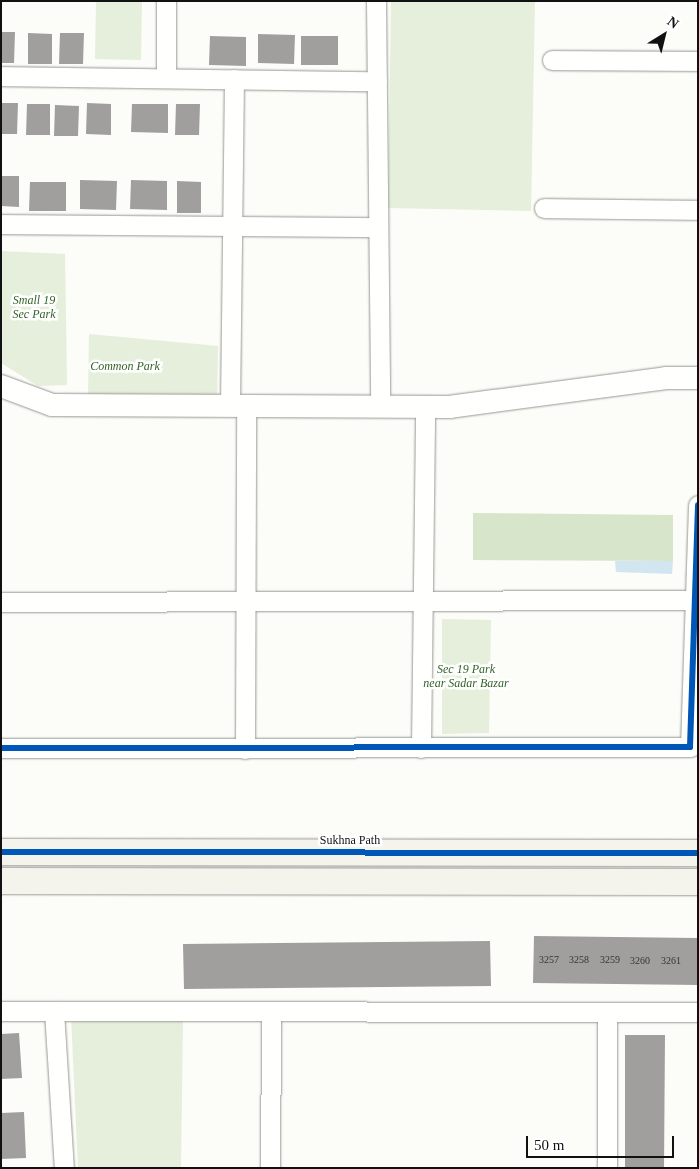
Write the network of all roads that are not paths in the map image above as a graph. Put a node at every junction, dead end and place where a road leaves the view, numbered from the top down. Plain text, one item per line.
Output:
1 (166, 1) edge
2 (376, 1) edge
3 (552, 60) dead end
4 (698, 61) edge
5 (1, 76) edge
6 (166, 78) junction
7 (234, 79) junction
8 (377, 81) junction
9 (544, 208) dead end
10 (698, 210) edge
11 (1, 224) edge
12 (232, 226) junction
13 (378, 227) junction
14 (698, 378) edge
15 (1, 386) edge
16 (238, 406) junction
17 (380, 407) junction
18 (425, 407) junction
19 (698, 505) edge
20 (423, 600) junction
21 (695, 600) junction
22 (245, 601) junction
23 (1, 602) edge
24 (1, 748) edge
25 (421, 748) junction
26 (245, 749) junction
27 (1, 852) edge
28 (698, 853) edge
29 (1, 881) edge
30 (698, 882) edge
31 (1, 1011) edge
32 (54, 1011) junction
33 (271, 1012) junction
34 (607, 1012) junction
35 (698, 1012) edge
36 (64, 1168) edge
37 (270, 1168) edge
38 (607, 1168) edge

1 - 6 street
2 - 8 street
3 - 4 street
5 - 6 street
6 - 7 street
7 - 8 street
7 - 12 street
8 - 13 street
9 - 10 street
11 - 12 street
12 - 13 street
12 - 16 street
13 - 17 street
14 - 18 street
15 - 16 street
16 - 17 street
16 - 22 street
17 - 18 street
18 - 20 street
19 - 21 street
20 - 21 street
20 - 22 street
20 - 25 street
21 - 25 street
22 - 23 street
22 - 26 street
24 - 26 street
25 - 26 street
27 - 28 main road, Sukhna Path
29 - 30 main road
31 - 32 street
32 - 33 street
32 - 36 street
33 - 34 street
33 - 37 street
34 - 35 street
34 - 38 street

